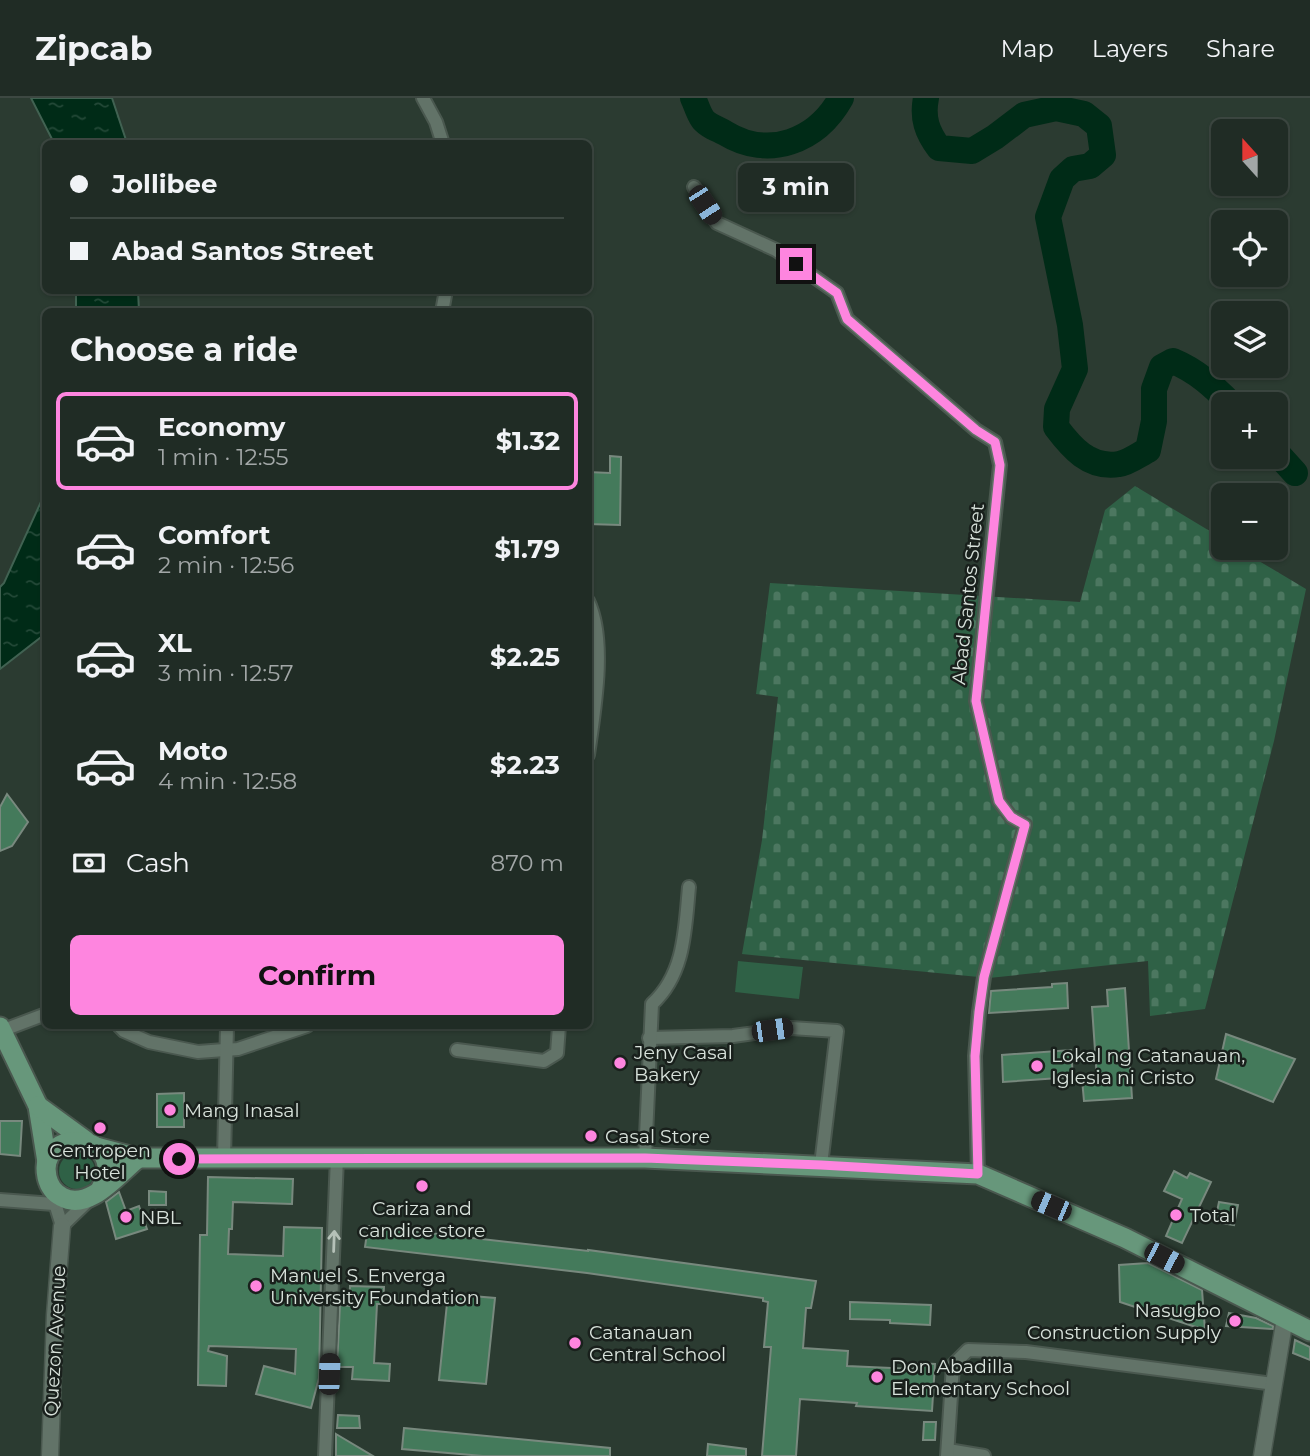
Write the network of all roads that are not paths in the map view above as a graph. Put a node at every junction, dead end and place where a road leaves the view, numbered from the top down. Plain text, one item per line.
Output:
1 (423, 98) edge
2 (442, 140) edge
3 (694, 187) dead end
4 (592, 614) edge
5 (592, 726) edge
6 (690, 887) dead end
7 (42, 1015) edge
8 (1, 1029) edge
9 (122, 1029) edge
10 (227, 1029) edge
11 (298, 1029) edge
12 (559, 1029) edge
13 (649, 1038) junction
14 (457, 1051) dead end
15 (228, 1052) junction
16 (38, 1106) junction
17 (91, 1144) junction
18 (337, 1157) junction
19 (138, 1158) junction
20 (645, 1158) junction
21 (224, 1159) junction
22 (47, 1162) junction
23 (821, 1165) junction
24 (978, 1174) junction
25 (52, 1194) junction
26 (95, 1194) junction
27 (0, 1200) edge
28 (62, 1226) junction
29 (1285, 1318) junction
30 (1310, 1331) edge
31 (1274, 1384) junction
32 (947, 1453) edge
33 (50, 1456) edge
34 (325, 1456) edge
35 (984, 1456) edge
36 (1262, 1456) edge

1 - 2 street
3 - 24 street, Abad Santos Street
4 - 5 street
6 - 13 street
7 - 8 street
8 - 16 main road
9 - 15 street
10 - 15 street
11 - 15 street
12 - 14 street
13 - 20 street
13 - 23 street
15 - 21 street
16 - 17 main road
16 - 22 main road
17 - 19 main road
17 - 22 main road
17 - 26 main road
18 - 20 main road
18 - 21 main road
34 -> 18 street
19 - 21 main road
19 - 26 main road
20 - 23 main road
22 - 25 main road
23 - 24 main road
24 - 29 main road
25 - 26 main road
25 - 27 street
25 - 28 street, Quezon Avenue
26 - 28 street
28 - 33 street, Quezon Avenue
29 - 30 main road
29 - 31 street
31 - 32 street
31 - 36 street
32 - 35 street

